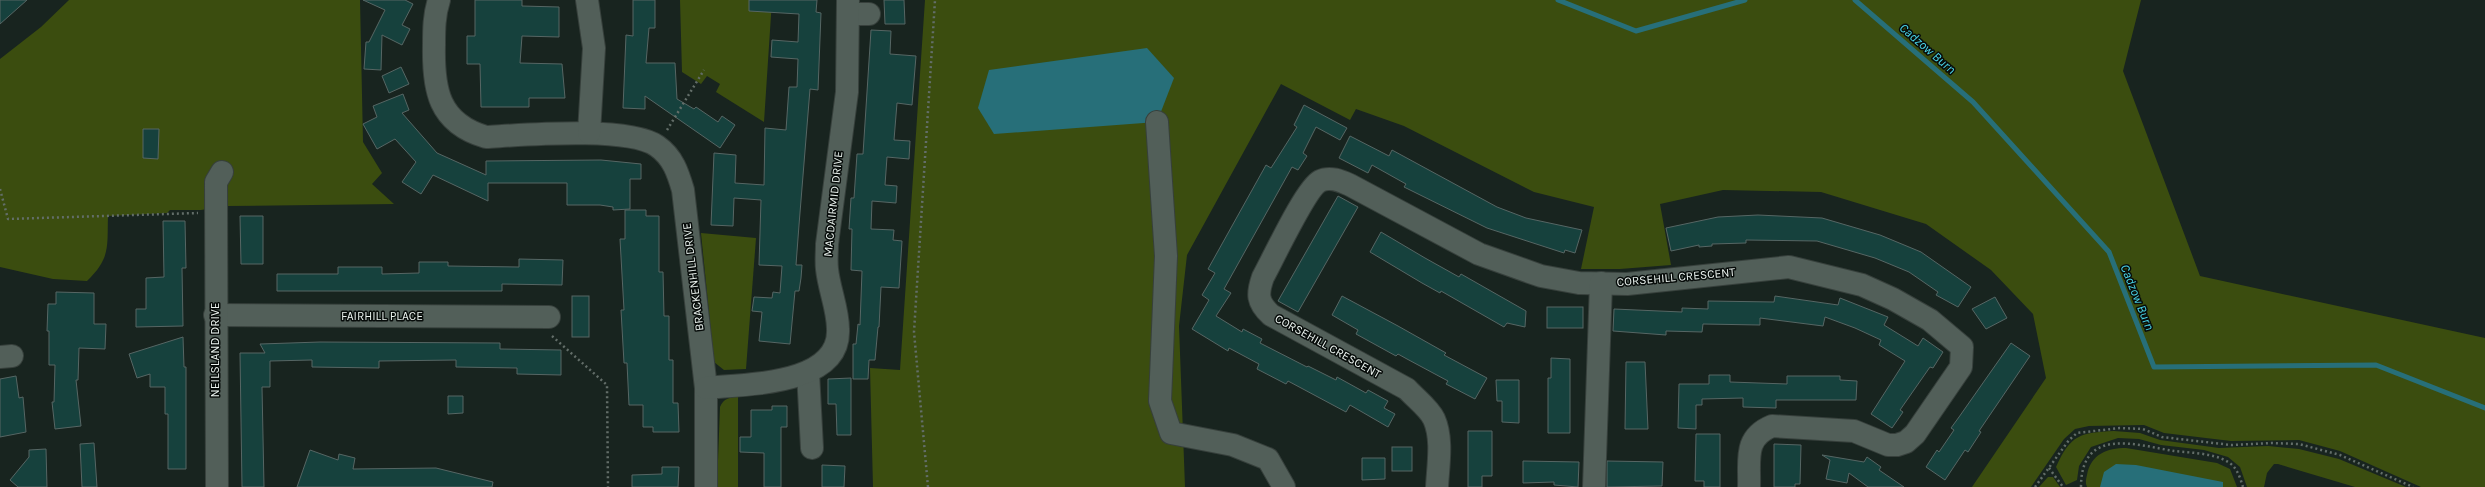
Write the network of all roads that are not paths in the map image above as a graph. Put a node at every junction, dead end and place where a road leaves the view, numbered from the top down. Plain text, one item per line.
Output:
1 (439, 0) edge
2 (587, 0) edge
3 (855, 9) edge
4 (1157, 122) dead end
5 (589, 133) junction
6 (222, 172) dead end
7 (1601, 283) junction
8 (215, 315) junction
9 (550, 317) road end
10 (808, 372) junction
11 (706, 388) junction
12 (812, 448) dead end
13 (216, 487) edge
14 (706, 487) edge
15 (1284, 487) edge
16 (1438, 487) edge
17 (1594, 487) edge
18 (1749, 487) edge

1 - 5 street, BRACKENHILL DRIVE
2 - 5 street
3 - 10 street, MACDAIRMID DRIVE
4 - 15 street
5 - 11 street, BRACKENHILL DRIVE
6 - 8 street, NEILSLAND DRIVE
7 - 16 street, CORSEHILL CRESCENT
7 - 17 street
7 - 18 street, CORSEHILL CRESCENT
8 - 9 street, FAIRHILL PLACE
8 - 13 street, NEILSLAND DRIVE
10 - 11 street, MACDAIRMID DRIVE
10 - 12 street
11 - 14 street, BRACKENHILL DRIVE

